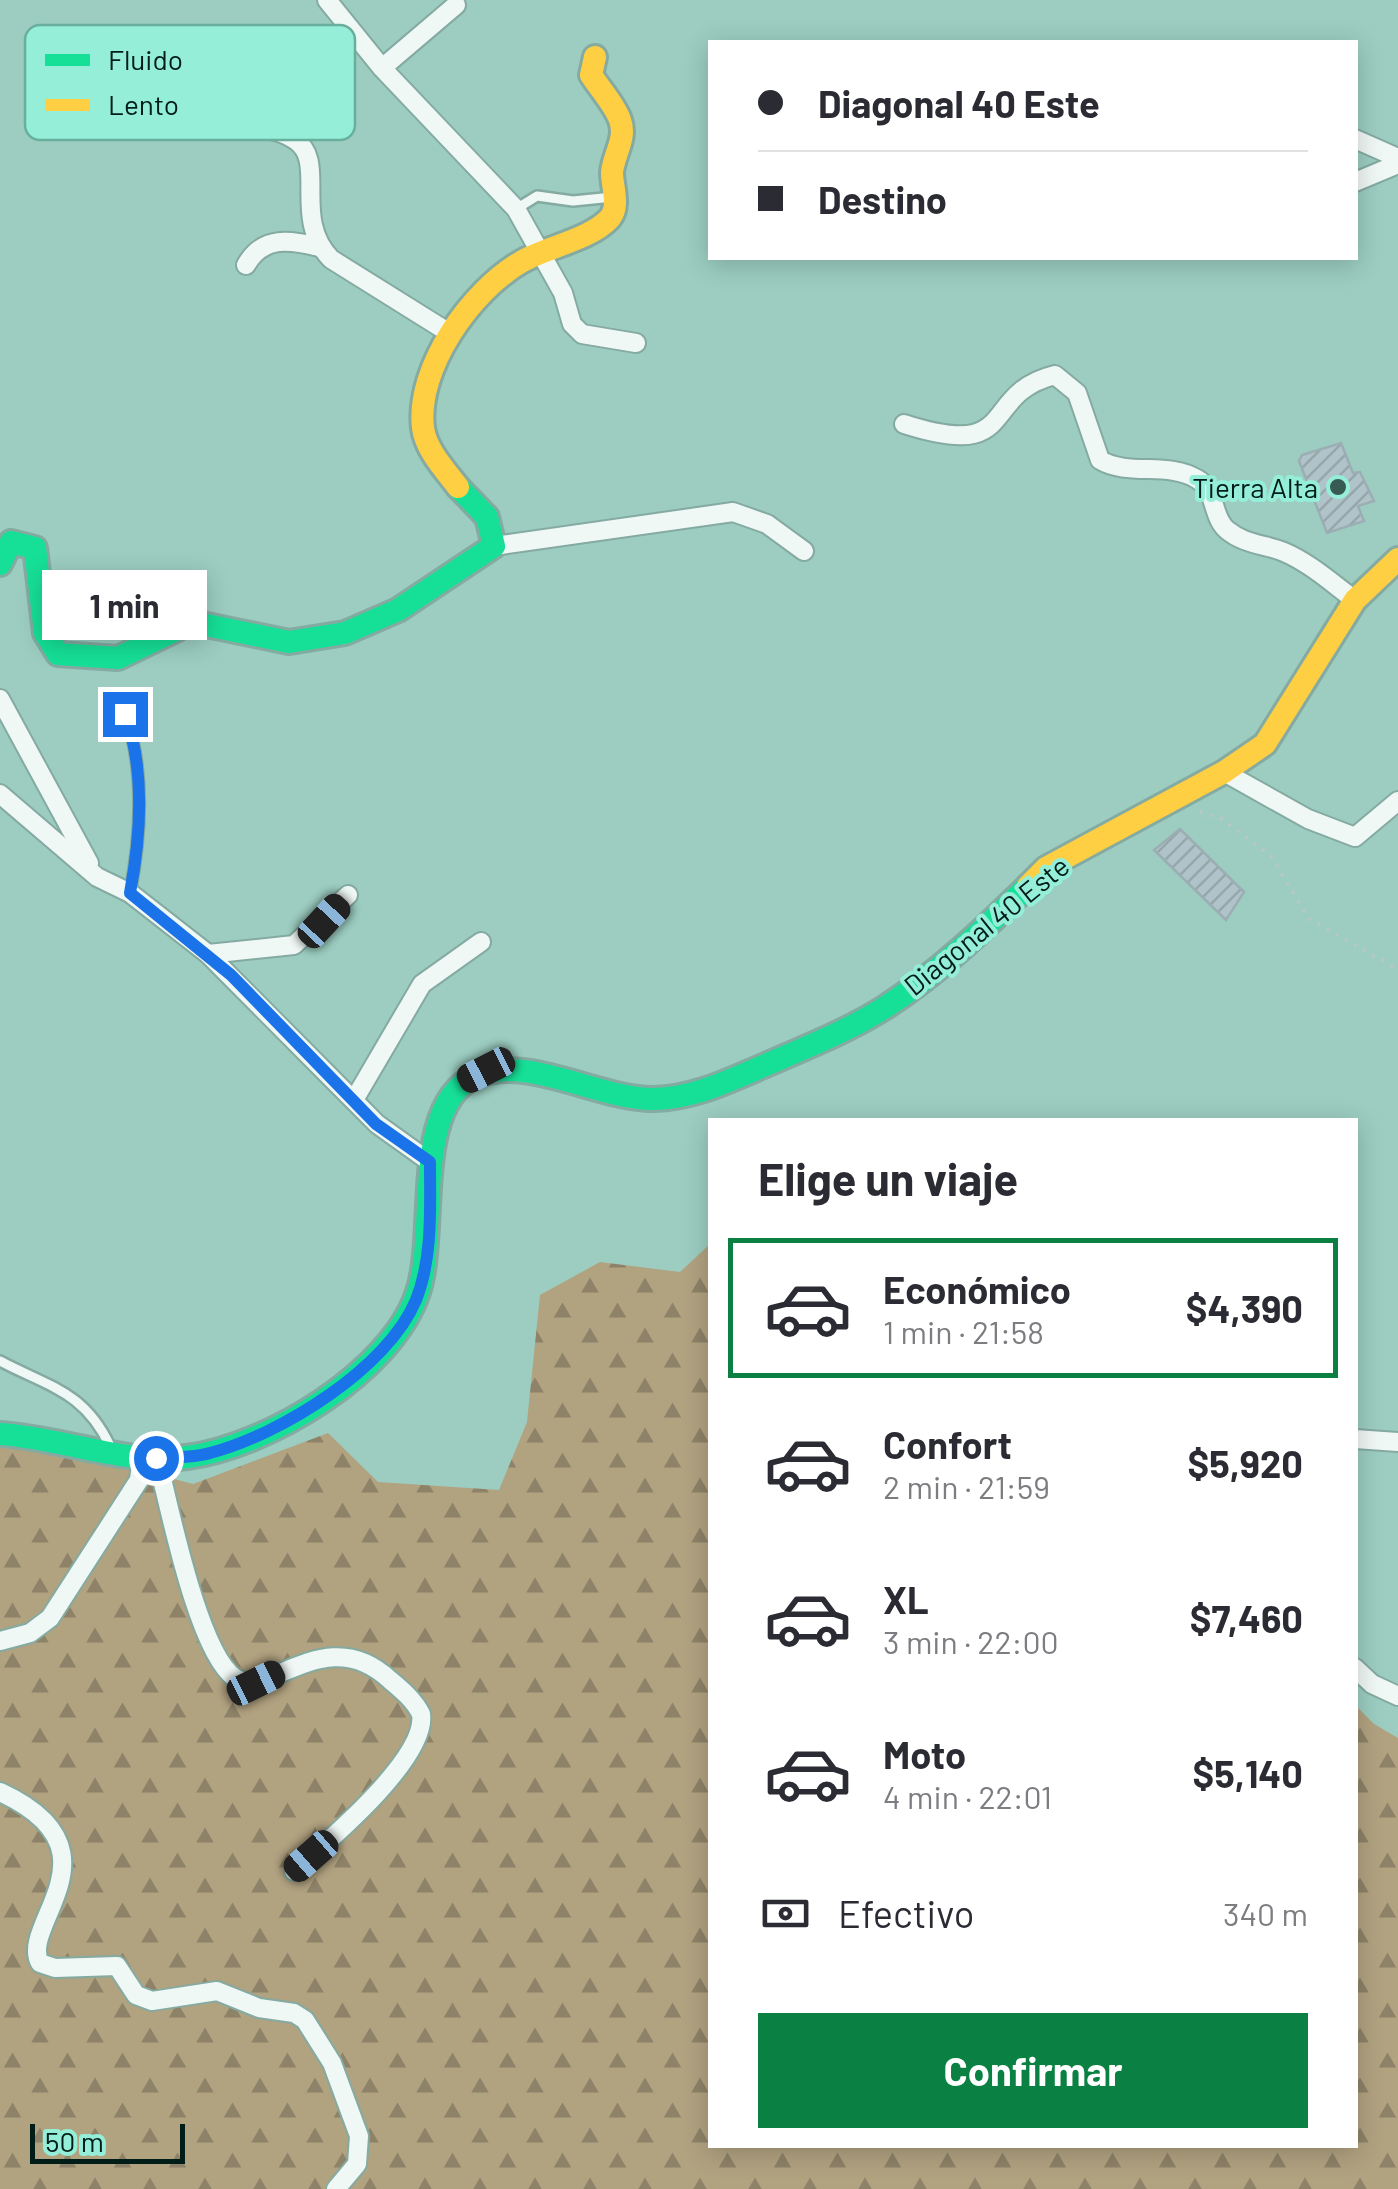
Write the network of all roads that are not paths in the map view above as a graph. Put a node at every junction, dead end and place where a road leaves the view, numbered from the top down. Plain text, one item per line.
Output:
1 (327, 0) edge
2 (456, 5) dead end
3 (347, 25) edge
4 (355, 35) edge
5 (595, 56) dead end
6 (382, 68) junction
7 (297, 140) edge
8 (1358, 141) edge
9 (1398, 161) edge
10 (1358, 181) edge
11 (614, 196) junction
12 (516, 209) junction
13 (319, 247) junction
14 (542, 252) junction
15 (246, 265) dead end
16 (450, 334) junction
17 (636, 344) dead end
18 (904, 424) dead end
19 (494, 546) junction
20 (804, 551) dead end
21 (1398, 559) edge
22 (0, 564) edge
23 (1355, 600) junction
24 (0, 699) edge
25 (125, 714) dead end
26 (1224, 772) junction
27 (0, 794) edge
28 (1398, 801) edge
29 (97, 877) junction
30 (130, 893) junction
31 (348, 895) dead end
32 (481, 942) dead end
33 (208, 954) junction
34 (354, 1100) junction
35 (430, 1162) junction
36 (0, 1361) edge
37 (0, 1420) edge
38 (11, 1434) edge
39 (1358, 1440) edge
40 (1398, 1442) edge
41 (113, 1452) junction
42 (149, 1458) junction
43 (0, 1642) edge
44 (1358, 1671) edge
45 (1398, 1696) edge
46 (0, 1792) edge
47 (294, 1871) dead end
48 (336, 2189) edge

1 - 3 street
2 - 6 street
4 - 6 street
5 - 11 street
6 - 12 street
7 - 13 street
8 - 9 street
9 - 10 street
11 - 12 lane
11 - 14 street
12 - 14 street
13 - 15 street
13 - 16 street
14 - 16 street
14 - 17 street
16 - 19 street
18 - 23 street
19 - 20 street
19 - 22 street
21 - 23 street, Diagonal 40 Este
23 - 26 street, Diagonal 40 Este
24 - 29 street
25 - 30 lane
26 - 28 street
26 - 35 street, Diagonal 40 Este
27 - 29 street
29 - 30 street
30 - 33 street
31 - 33 street
32 - 34 street
33 - 34 street
34 - 35 street
35 - 42 street, Diagonal 40 Este
36 - 41 lane
37 - 38 lane
38 - 41 street, Diagonal 40 Este
39 - 40 street
41 - 42 street, Diagonal 40 Este
42 - 43 street
42 - 47 street
44 - 45 street
46 - 48 street

